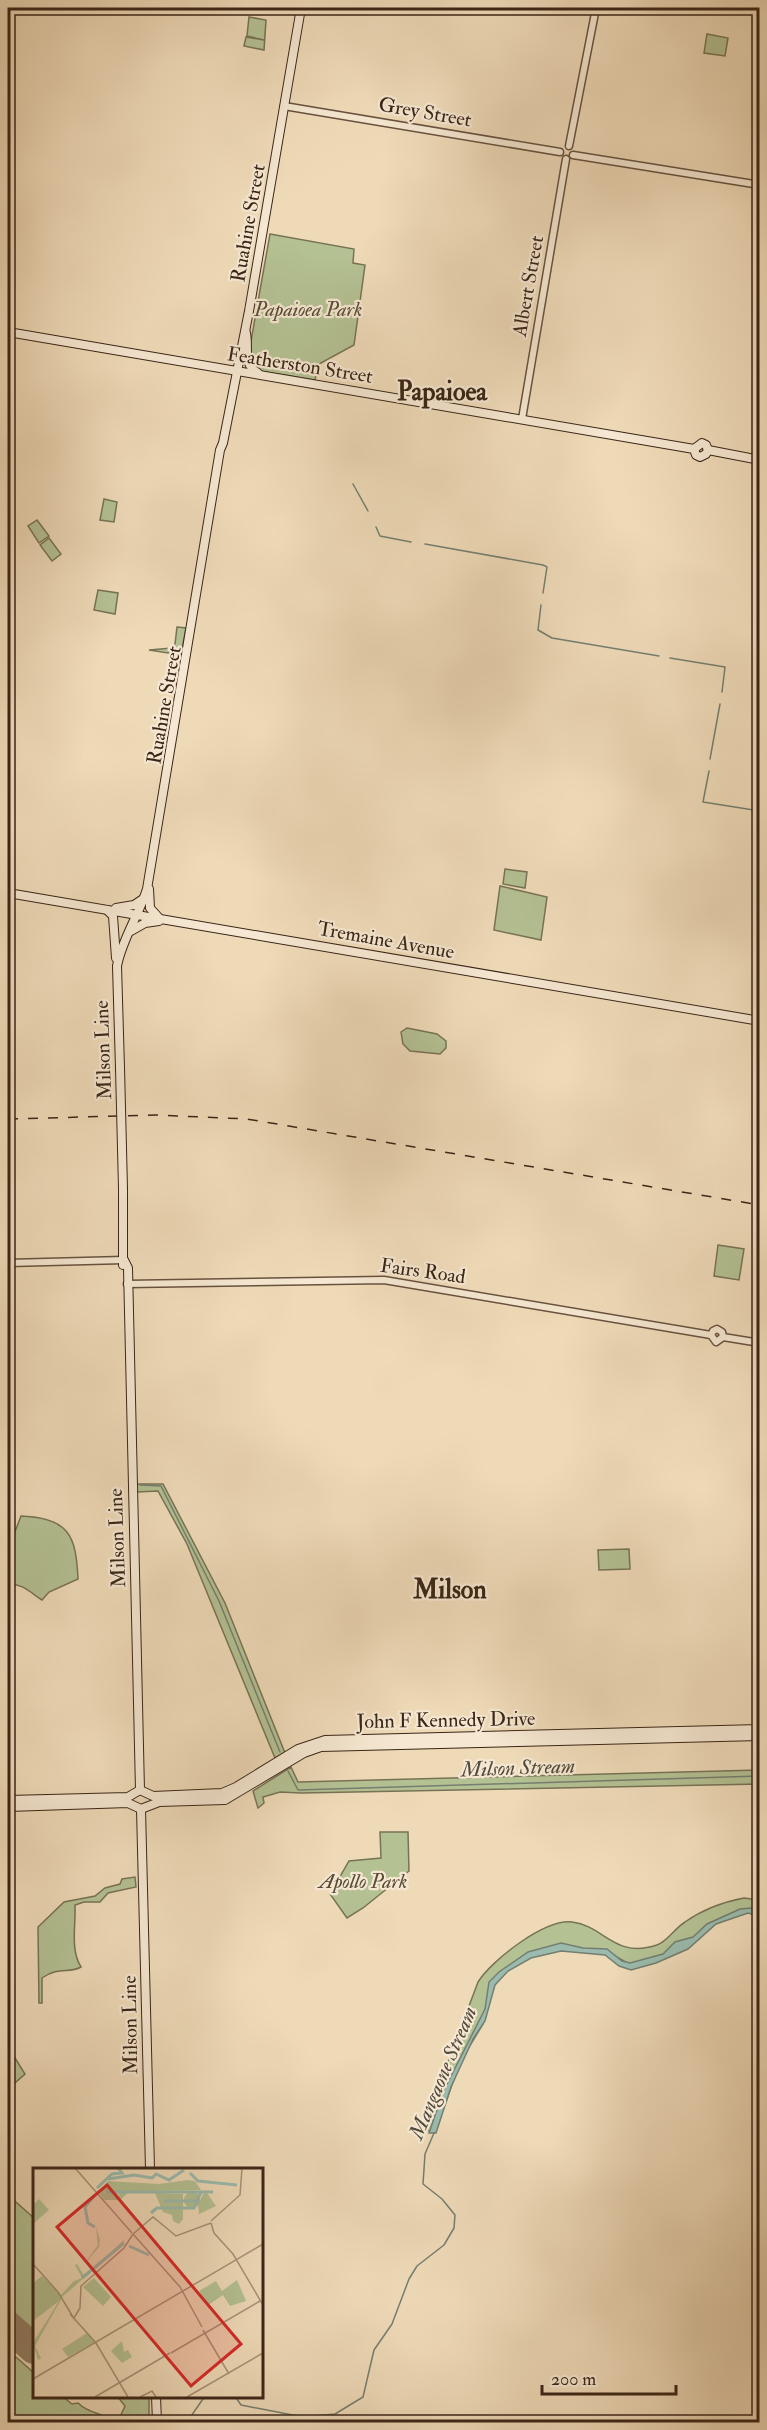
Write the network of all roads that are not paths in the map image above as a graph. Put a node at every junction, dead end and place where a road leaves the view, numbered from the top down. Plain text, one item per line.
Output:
1 (301, 8) edge
2 (596, 8) edge
3 (284, 106) junction
4 (569, 146) junction
5 (560, 152) junction
6 (573, 155) junction
7 (566, 159) junction
8 (759, 185) edge
9 (245, 331) junction
10 (8, 332) edge
11 (237, 371) junction
12 (259, 374) junction
13 (522, 419) junction
14 (759, 460) edge
15 (148, 879) junction
16 (8, 893) edge
17 (144, 898) junction
18 (102, 909) junction
19 (138, 915) junction
20 (164, 920) junction
21 (178, 922) junction
22 (128, 936) junction
23 (117, 966) junction
24 (759, 1021) edge
25 (8, 1263) edge
26 (126, 1264) junction
27 (127, 1284) junction
28 (141, 1285) junction
29 (759, 1343) edge
30 (759, 1729) edge
31 (759, 1736) edge
32 (458, 1739) junction
33 (140, 1793) junction
34 (8, 1800) edge
35 (8, 1807) edge
36 (141, 1807) junction
37 (150, 2168) edge
38 (156, 2397) edge
39 (157, 2422) edge

1 - 3 main road, Ruahine Street
2 - 4 street
3 - 5 street, Grey Street
3 - 9 main road, Ruahine Street
4 - 5 street
4 - 6 street
5 - 7 street
6 - 7 street
6 - 8 street
7 - 13 street, Albert Street
9 - 11 main road, Ruahine Street
9 - 12 main road
10 - 11 main road, Featherston Street
11 - 12 main road, Featherston Street
11 - 15 main road, Ruahine Street
12 - 13 main road, Featherston Street
13 - 14 main road, Featherston Street
15 - 17 main road, Ruahine Street
15 - 20 main road
16 - 18 main road, Tremaine Avenue
17 - 18 main road
17 - 19 main road, Ruahine Street
18 - 19 main road, Tremaine Avenue
18 - 23 main road
19 - 20 main road, Tremaine Avenue
19 - 22 main road, Milson Line
20 - 21 main road, Tremaine Avenue
21 - 22 main road
21 - 24 main road, Tremaine Avenue
22 - 23 main road, Milson Line
23 - 26 main road, Milson Line, bridge
25 - 26 street
26 - 27 main road, Milson Line
26 - 28 street
27 - 28 street, Fairs Road
27 - 33 main road, Milson Line
28 - 29 street, Fairs Road
30 - 32 main road, John F Kennedy Drive
31 - 32 main road, John F Kennedy Drive
32 - 33 main road, John F Kennedy Drive
32 - 36 main road, John F Kennedy Drive
33 - 34 main road, John F Kennedy Drive
33 - 36 main road
33 - 36 main road
35 - 36 main road, John F Kennedy Drive
36 - 37 main road, Milson Line
38 - 39 main road

